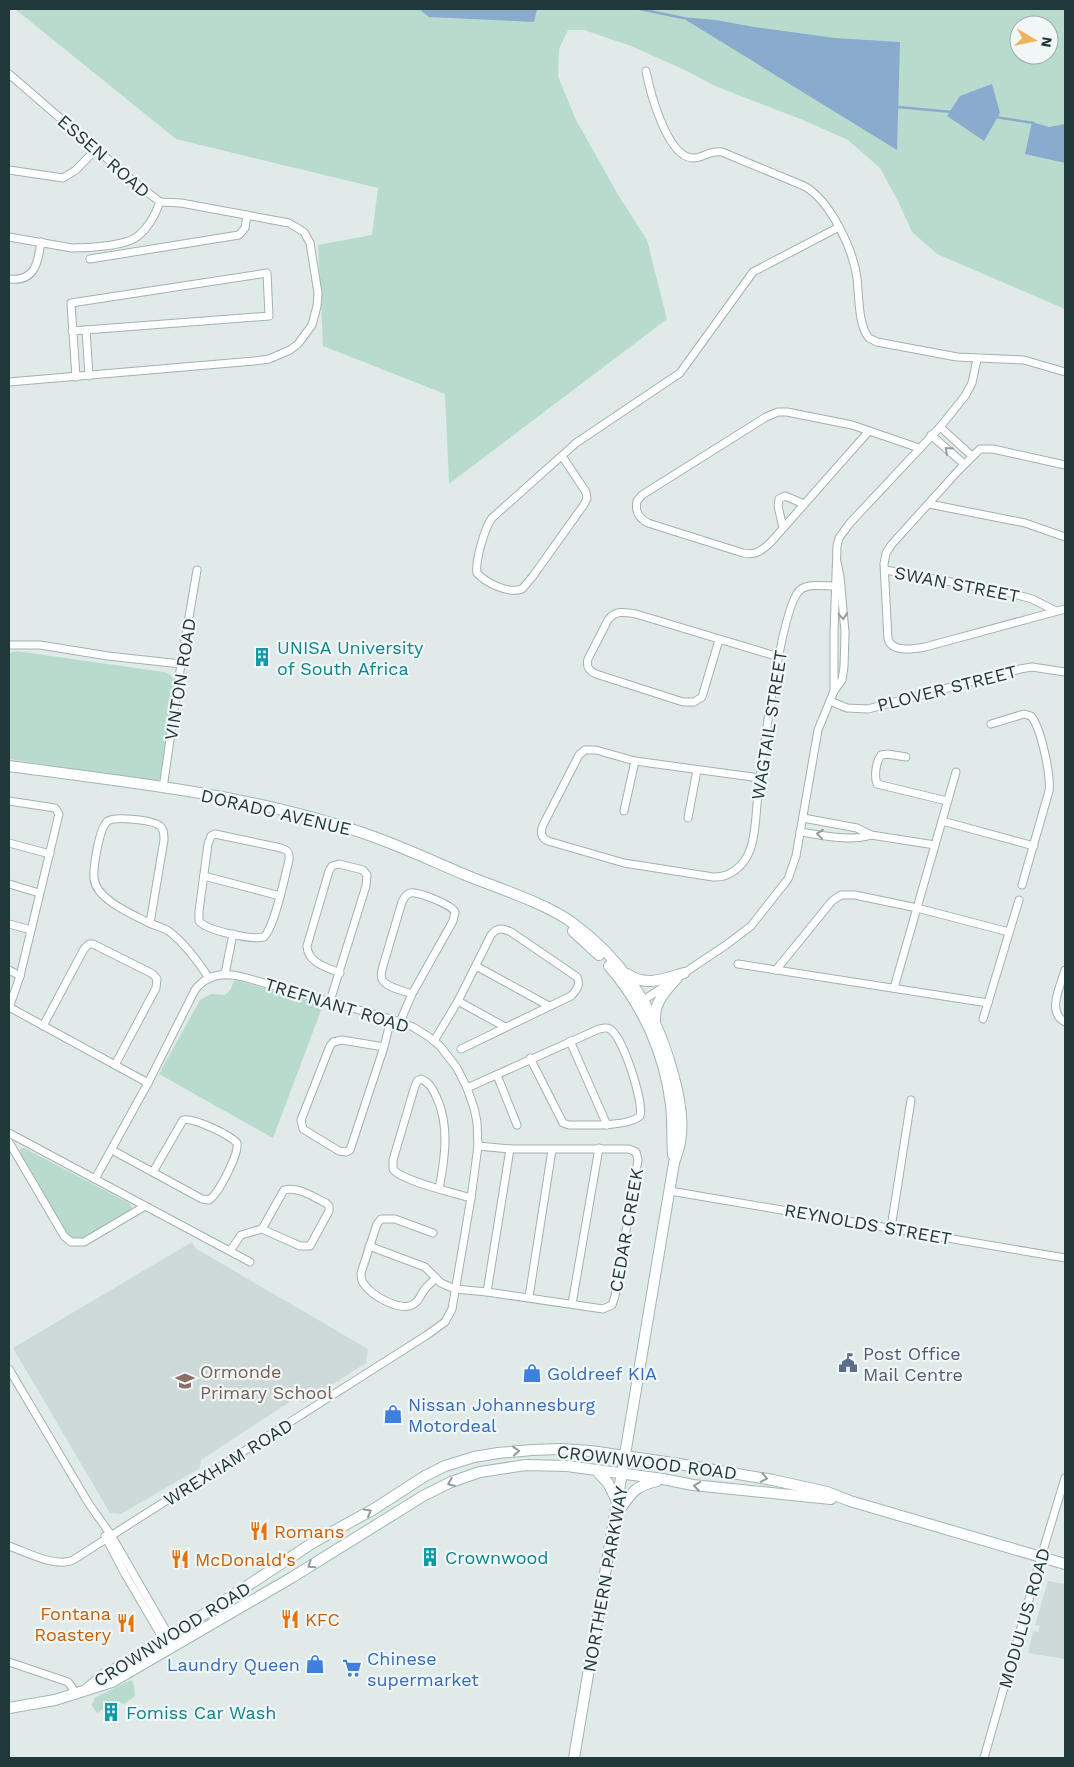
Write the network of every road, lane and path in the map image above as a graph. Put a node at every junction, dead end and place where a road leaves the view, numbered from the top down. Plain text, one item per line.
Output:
1 (646, 71) dead end
2 (9, 74) edge
3 (96, 150) junction
4 (9, 170) edge
5 (160, 202) junction
6 (246, 215) junction
7 (838, 227) junction
8 (9, 237) edge
9 (41, 242) junction
10 (90, 259) dead end
11 (9, 279) edge
12 (86, 330) junction
13 (72, 331) junction
14 (977, 358) junction
15 (1065, 372) edge
16 (89, 376) junction
17 (76, 377) junction
18 (9, 382) edge
19 (940, 427) junction
20 (869, 431) junction
21 (931, 435) junction
22 (919, 448) junction
23 (562, 456) junction
24 (972, 456) junction
25 (964, 464) junction
26 (1065, 465) edge
27 (804, 504) junction
28 (929, 504) junction
29 (784, 528) junction
30 (1065, 537) edge
31 (197, 570) dead end
32 (885, 570) junction
33 (838, 586) junction
34 (1065, 609) edge
35 (1056, 612) junction
36 (719, 640) junction
37 (9, 645) edge
38 (779, 657) junction
39 (181, 664) junction
40 (1065, 672) edge
41 (834, 692) junction
42 (830, 701) junction
43 (991, 724) dead end
44 (906, 757) dead end
45 (635, 761) junction
46 (9, 766) edge
47 (697, 770) junction
48 (956, 772) dead end
49 (760, 778) junction
50 (163, 788) junction
51 (9, 801) edge
52 (947, 801) junction
53 (624, 811) dead end
54 (688, 818) dead end
55 (803, 818) junction
56 (942, 821) junction
57 (800, 832) junction
58 (871, 835) junction
59 (9, 843) edge
60 (935, 846) junction
61 (1034, 846) junction
62 (50, 854) junction
63 (204, 876) junction
64 (9, 884) edge
65 (1022, 885) dead end
66 (40, 893) junction
67 (280, 896) junction
68 (1019, 900) dead end
69 (531, 902) junction
70 (917, 908) junction
71 (150, 923) junction
72 (9, 924) edge
73 (31, 930) junction
74 (1009, 932) junction
75 (233, 934) junction
76 (738, 964) dead end
77 (476, 966) junction
78 (9, 970) edge
79 (776, 970) junction
80 (1065, 970) edge
81 (624, 972) junction
82 (340, 973) junction
83 (225, 974) junction
84 (680, 975) junction
85 (20, 976) junction
86 (209, 978) junction
87 (894, 988) junction
88 (412, 994) junction
89 (330, 1001) junction
90 (458, 1001) junction
91 (641, 1002) junction
92 (988, 1002) junction
93 (549, 1006) junction
94 (9, 1008) edge
95 (391, 1019) junction
96 (983, 1020) dead end
97 (400, 1022) junction
98 (655, 1022) junction
99 (1065, 1022) edge
100 (43, 1026) junction
101 (505, 1028) junction
102 (434, 1041) junction
103 (570, 1041) junction
104 (384, 1047) junction
105 (461, 1050) dead end
106 (530, 1058) junction
107 (114, 1065) junction
108 (497, 1075) junction
109 (148, 1082) junction
110 (467, 1088) junction
111 (912, 1100) dead end
112 (517, 1125) dead end
113 (607, 1125) junction
114 (9, 1133) edge
115 (9, 1142) edge
116 (478, 1146) junction
117 (600, 1148) junction
118 (510, 1149) junction
119 (112, 1150) junction
120 (552, 1150) junction
121 (674, 1163) junction
122 (153, 1172) junction
123 (95, 1179) junction
124 (439, 1189) junction
125 (670, 1191) junction
126 (471, 1198) junction
127 (145, 1206) junction
128 (891, 1228) junction
129 (262, 1229) junction
130 (433, 1233) dead end
131 (369, 1246) junction
132 (230, 1251) junction
133 (1065, 1258) edge
134 (250, 1262) dead end
135 (436, 1278) junction
136 (455, 1289) junction
137 (487, 1292) junction
138 (529, 1297) junction
139 (572, 1304) junction
140 (9, 1369) edge
141 (625, 1456) junction
142 (596, 1470) junction
143 (623, 1474) junction
144 (1065, 1478) edge
145 (663, 1479) junction
146 (850, 1501) junction
147 (618, 1503) junction
148 (616, 1515) junction
149 (108, 1537) junction
150 (9, 1546) edge
151 (1040, 1557) junction
152 (1065, 1564) edge
153 (167, 1638) junction
154 (172, 1648) junction
155 (9, 1662) edge
156 (87, 1689) junction
157 (76, 1693) junction
158 (9, 1708) edge
159 (574, 1758) edge
160 (984, 1758) edge

1 - 7 street
2 - 3 street, ESSEN ROAD
3 - 4 street
3 - 5 street, ESSEN ROAD
5 - 6 street
5 - 9 street, ESSEN ROAD
6 - 10 street
6 - 16 street
7 - 14 street
7 - 23 street
8 - 9 street, ESSEN ROAD
9 - 11 street
12 - 13 street
12 - 13 street
12 - 16 street
13 - 17 street
14 - 15 street
14 - 19 street
16 - 17 street
17 - 18 street
19 - 21 street
19 - 24 street
20 - 22 street
20 - 27 street
20 - 29 street
21 - 22 street
25 -> 21 street
22 - 33 street
23 - 23 street
24 - 25 street
24 - 26 street
25 - 28 street
27 - 29 street
27 - 29 street
28 - 30 street
28 - 32 street
31 - 39 street, VINTON ROAD
32 - 35 street, SWAN STREET
32 - 35 street
33 - 38 street, WAGTAIL STREET
33 - 41 street
33 -> 41 street
34 - 35 street
36 - 36 street
36 - 38 street
37 - 39 street
38 - 49 street, WAGTAIL STREET
39 - 50 street, VINTON ROAD
40 - 42 street, PLOVER STREET
41 - 42 street
42 - 55 street
43 - 61 street
44 - 52 street
45 - 47 street
45 - 49 street, WAGTAIL STREET
45 - 53 street
46 - 50 main road, DORADO AVENUE
47 - 49 street
47 - 54 street
48 - 52 street
50 - 69 main road, DORADO AVENUE
51 - 62 street
52 - 56 street
55 - 57 street
55 - 58 street
56 - 60 street
56 - 61 street
58 -> 57 street
57 - 84 street
58 - 60 street
59 - 62 street
60 - 70 street
61 - 65 street
62 - 66 street
63 - 67 street
63 - 67 street
63 - 75 street
64 - 66 street
66 - 73 street
67 - 75 street
68 - 74 street
69 - 81 main road, DORADO AVENUE
69 - 91 main road, DORADO AVENUE
70 - 74 street
70 - 79 street
70 - 87 street
71 - 71 street
71 - 86 street
72 - 73 street
73 - 85 street
74 - 92 street
75 - 83 street
76 - 79 street
77 - 90 street
77 - 93 street
77 - 93 street
78 - 85 street
79 - 87 street
80 - 99 street
81 - 84 main road
81 - 91 main road, DORADO AVENUE
82 - 82 street
82 - 89 street
83 - 86 street, TREFNANT ROAD
83 - 89 street, TREFNANT ROAD
84 - 91 street
84 - 98 main road
85 - 94 street
86 - 109 street
87 - 92 street
88 - 88 street
88 - 97 street
89 - 95 street, TREFNANT ROAD
90 - 101 street
90 - 102 street
91 - 98 main road, NORTHERN PARKWAY
91 - 121 main road, NORTHERN PARKWAY
92 - 96 street
93 - 101 street
94 - 100 street
95 - 97 street, TREFNANT ROAD
95 - 104 street
97 - 102 street, TREFNANT ROAD
98 - 121 main road, NORTHERN PARKWAY
100 - 107 street
100 - 107 street
101 - 105 street
102 - 110 street, TREFNANT ROAD
103 - 106 street
103 - 113 street
103 - 113 street
104 - 104 street
106 - 108 street
106 - 113 street
107 - 109 street
108 - 110 street
108 - 112 street
109 - 119 street
110 - 116 street, TREFNANT ROAD
111 - 128 street
114 - 123 street
115 - 127 street
116 - 118 street, CEDAR CREEK
116 - 126 street, TREFNANT ROAD
117 - 120 street, CEDAR CREEK
117 - 139 street
117 - 139 street, CEDAR CREEK
118 - 120 street, CEDAR CREEK
118 - 137 street
119 - 122 street
119 - 123 street
120 - 138 street
121 - 125 main road, NORTHERN PARKWAY
122 - 122 street
123 - 127 street
124 - 124 street
124 - 126 street
125 - 128 street, REYNOLDS STREET
125 - 141 main road, NORTHERN PARKWAY
126 - 136 street, TREFNANT ROAD
127 - 132 street
128 - 133 street, REYNOLDS STREET
129 - 129 street
129 - 132 street
130 - 131 street
131 - 135 street
131 - 135 street
132 - 134 street
135 - 136 street
136 - 137 street, CEDAR CREEK
136 - 149 street, WREXHAM ROAD
137 - 138 street, CEDAR CREEK
138 - 139 street, CEDAR CREEK
140 - 149 street
141 - 143 main road, NORTHERN PARKWAY
141 -> 146 main road, CROWNWOOD ROAD
153 -> 141 main road, CROWNWOOD ROAD
142 - 143 main road, CROWNWOOD ROAD
142 - 147 main road
142 -> 154 main road, CROWNWOOD ROAD
143 - 145 main road, CROWNWOOD ROAD
143 - 147 main road, NORTHERN PARKWAY
144 - 151 street, MODULUS ROAD
146 -> 145 main road, CROWNWOOD ROAD
145 - 148 main road
146 - 151 main road, CROWNWOOD ROAD
147 - 148 main road, NORTHERN PARKWAY
148 - 159 main road, NORTHERN PARKWAY
149 - 150 street, WREXHAM ROAD
149 - 153 street
151 - 152 main road, CROWNWOOD ROAD
151 - 160 street, MODULUS ROAD
153 - 154 street
153 - 156 main road, CROWNWOOD ROAD
154 - 156 main road, CROWNWOOD ROAD
155 - 157 street
156 - 157 main road, CROWNWOOD ROAD
157 - 158 main road, CROWNWOOD ROAD

